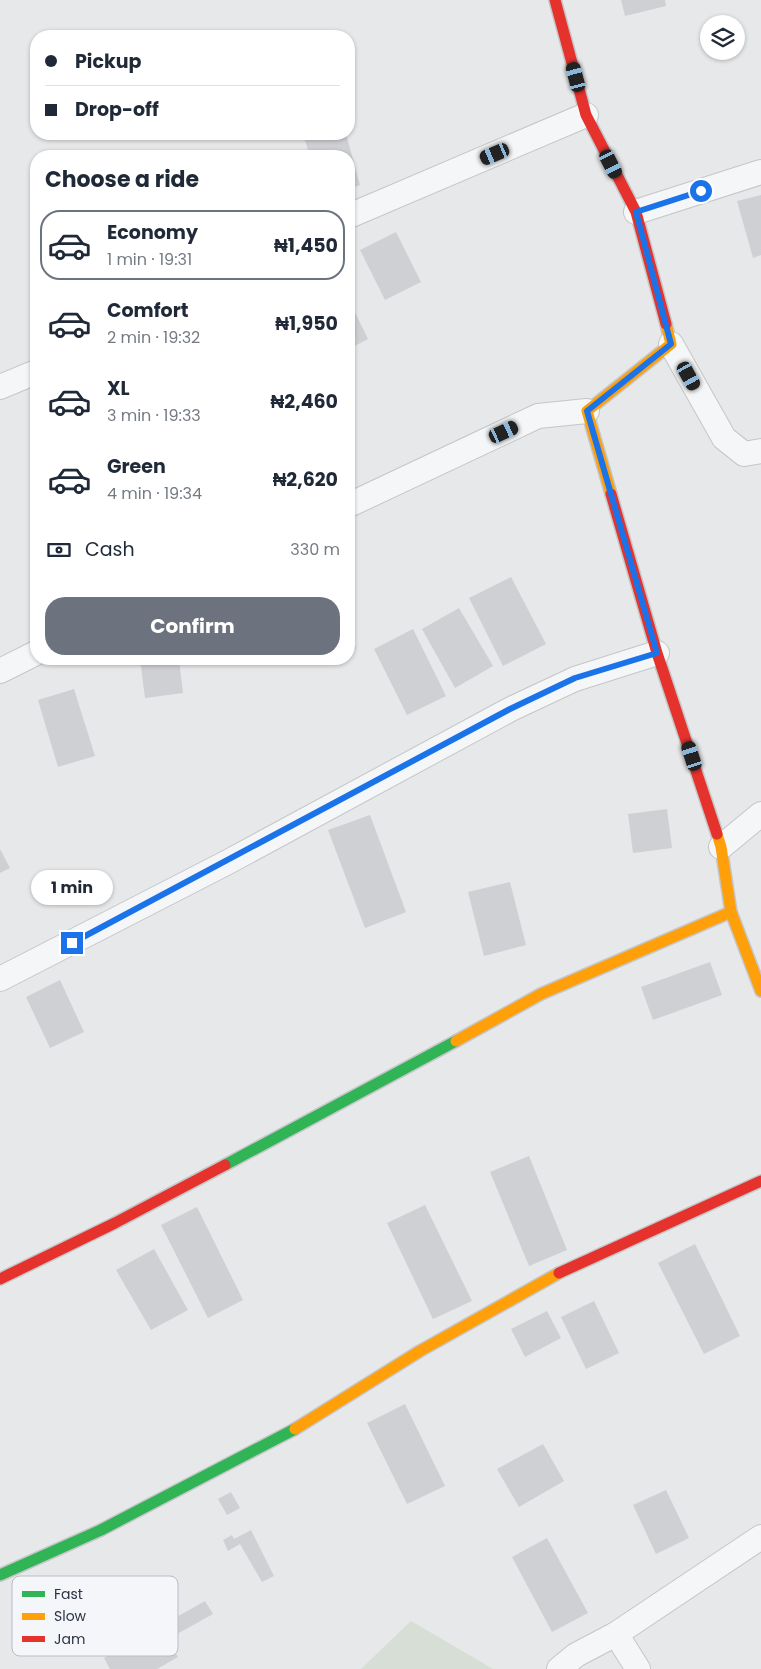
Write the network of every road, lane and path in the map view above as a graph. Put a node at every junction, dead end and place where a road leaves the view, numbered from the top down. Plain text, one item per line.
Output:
1 (555, 0) edge
2 (586, 115) junction
3 (761, 172) edge
4 (636, 212) junction
5 (355, 213) edge
6 (671, 344) junction
7 (30, 374) edge
8 (0, 387) edge
9 (587, 411) junction
10 (761, 451) edge
11 (355, 501) edge
12 (657, 653) junction
13 (30, 657) edge
14 (0, 671) edge
15 (761, 814) edge
16 (720, 847) junction
17 (731, 912) junction
18 (0, 979) edge
19 (761, 991) edge
20 (761, 1181) edge
21 (0, 1279) edge
22 (761, 1537) edge
23 (0, 1575) edge
24 (616, 1634) junction
25 (559, 1669) edge
26 (638, 1669) edge

1 - 2 street
2 - 4 street
2 - 5 street
3 - 4 street
4 - 6 street
6 - 9 street
6 - 10 street
7 - 8 street
9 - 11 street
9 - 12 street
12 - 16 street
12 - 18 street
13 - 14 street
15 - 16 street
16 - 17 street
17 - 19 street
17 - 21 street
20 - 23 street
22 - 24 street
24 - 25 street
24 - 26 street

